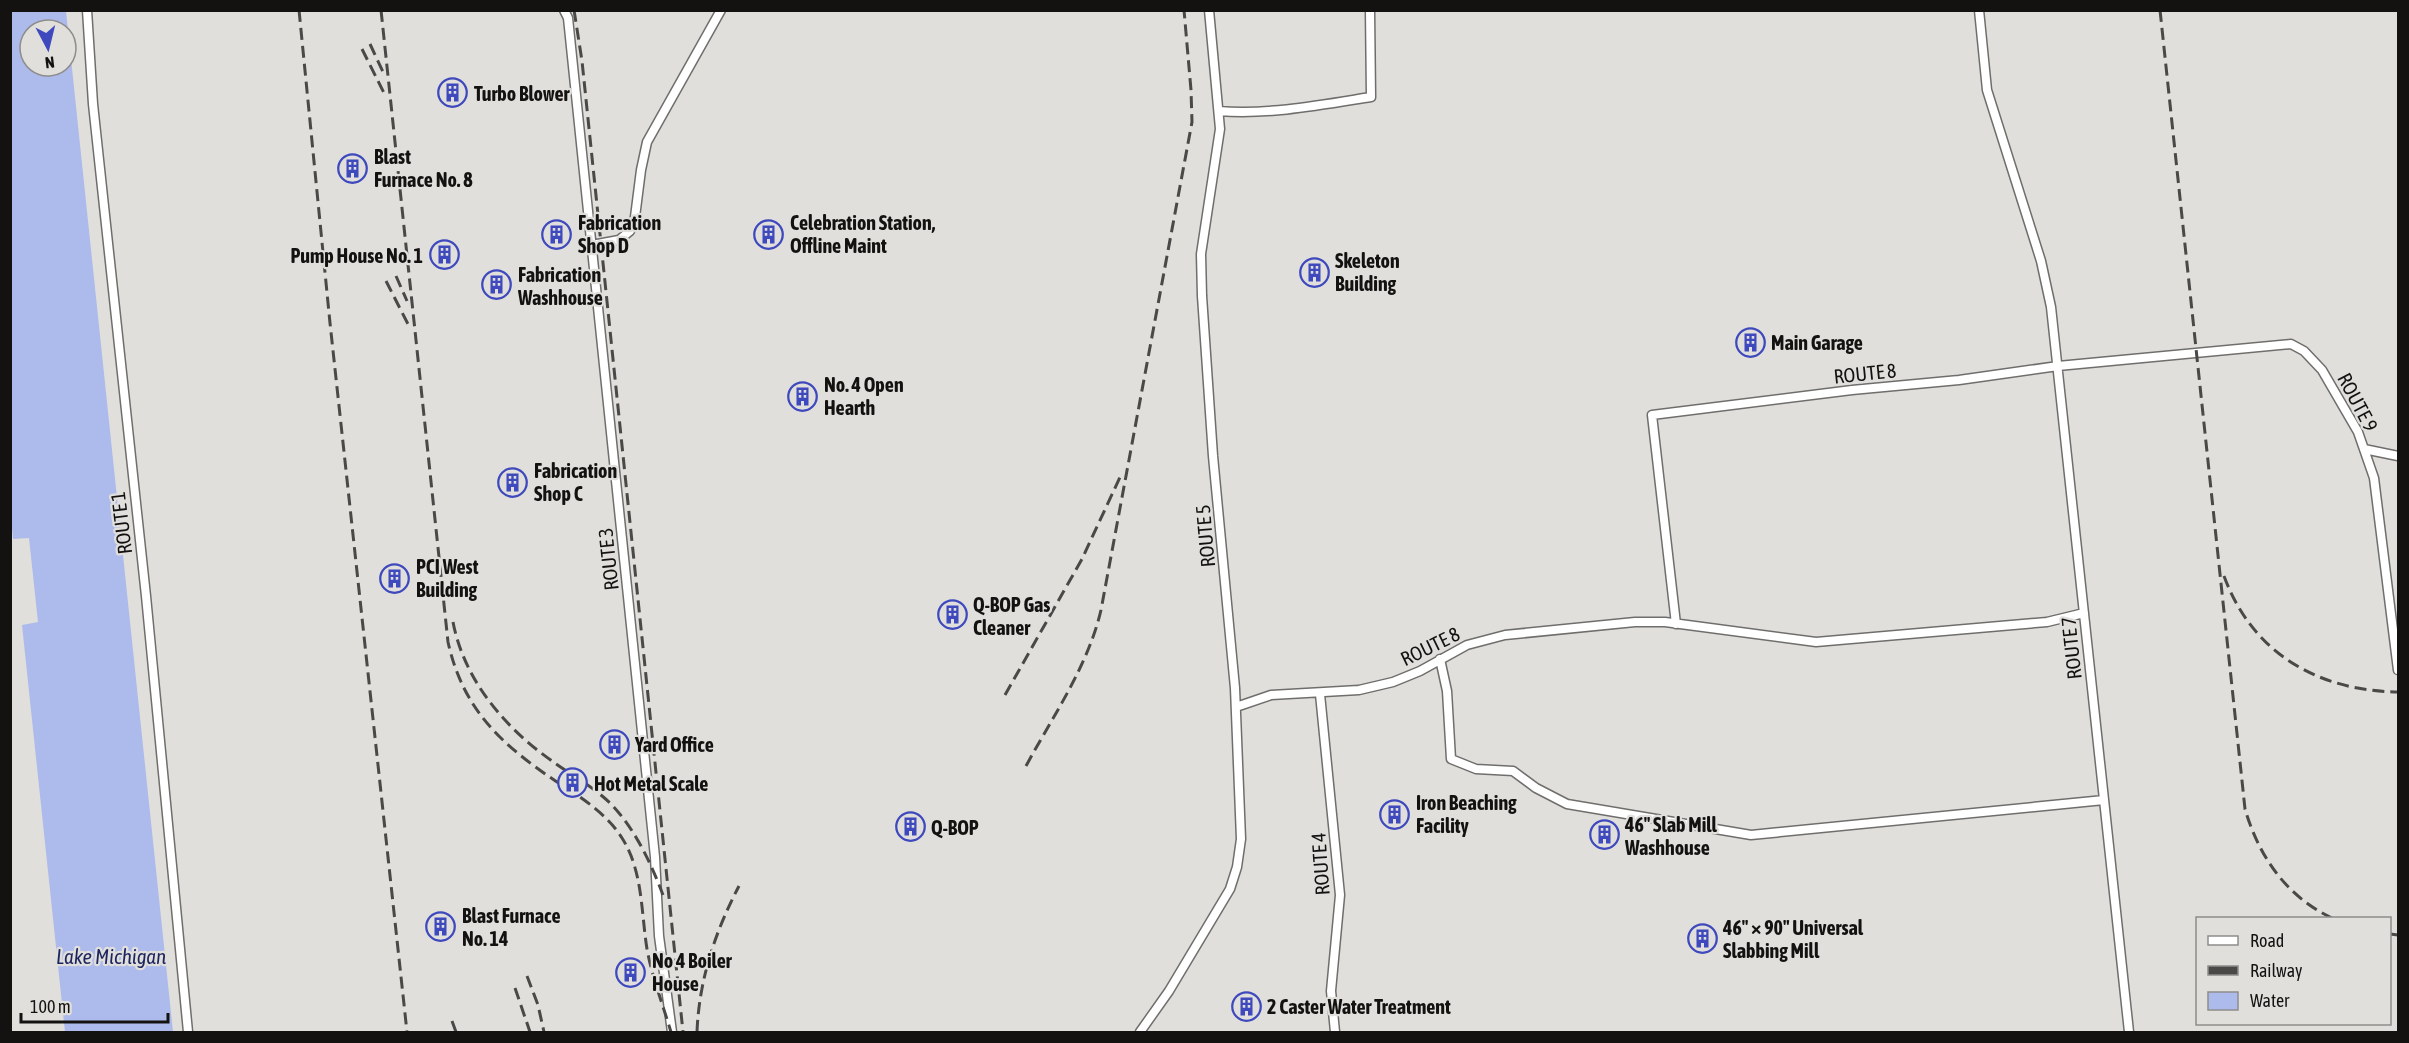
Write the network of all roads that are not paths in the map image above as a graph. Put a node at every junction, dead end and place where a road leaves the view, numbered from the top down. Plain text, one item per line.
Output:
1 (87, 10) edge
2 (564, 10) edge
3 (722, 10) edge
4 (1209, 10) edge
5 (1370, 10) edge
6 (1979, 10) edge
7 (1219, 111) junction
8 (592, 245) junction
9 (2291, 344) joint
10 (2058, 366) junction
11 (2364, 449) junction
12 (2398, 456) edge
13 (2084, 613) junction
14 (1676, 624) junction
15 (1440, 659) junction
16 (2398, 668) edge
17 (1320, 694) junction
18 (1236, 707) junction
19 (2104, 800) junction
20 (188, 1032) edge
21 (672, 1032) edge
22 (1140, 1032) edge
23 (1335, 1032) edge
24 (2129, 1032) edge

1 - 20 street, ROUTE 1
2 - 8 street, ROUTE 3
3 - 8 street
4 - 7 street, ROUTE 5
5 - 7 street
6 - 10 street, ROUTE 7
7 - 18 street, ROUTE 5
8 - 21 street, ROUTE 3
9 - 10 street, ROUTE 8
9 - 11 street, ROUTE 9
10 - 13 street, ROUTE 7
10 - 14 street, ROUTE 8
11 - 12 street
11 - 16 street, ROUTE 9
13 - 14 street, ROUTE 8
13 - 19 street, ROUTE 7
14 - 15 street, ROUTE 8
15 - 17 street, ROUTE 8
15 - 19 street
17 - 18 street, ROUTE 8
17 - 23 street, ROUTE 4
18 - 22 street, ROUTE 5
19 - 24 street, ROUTE 7

